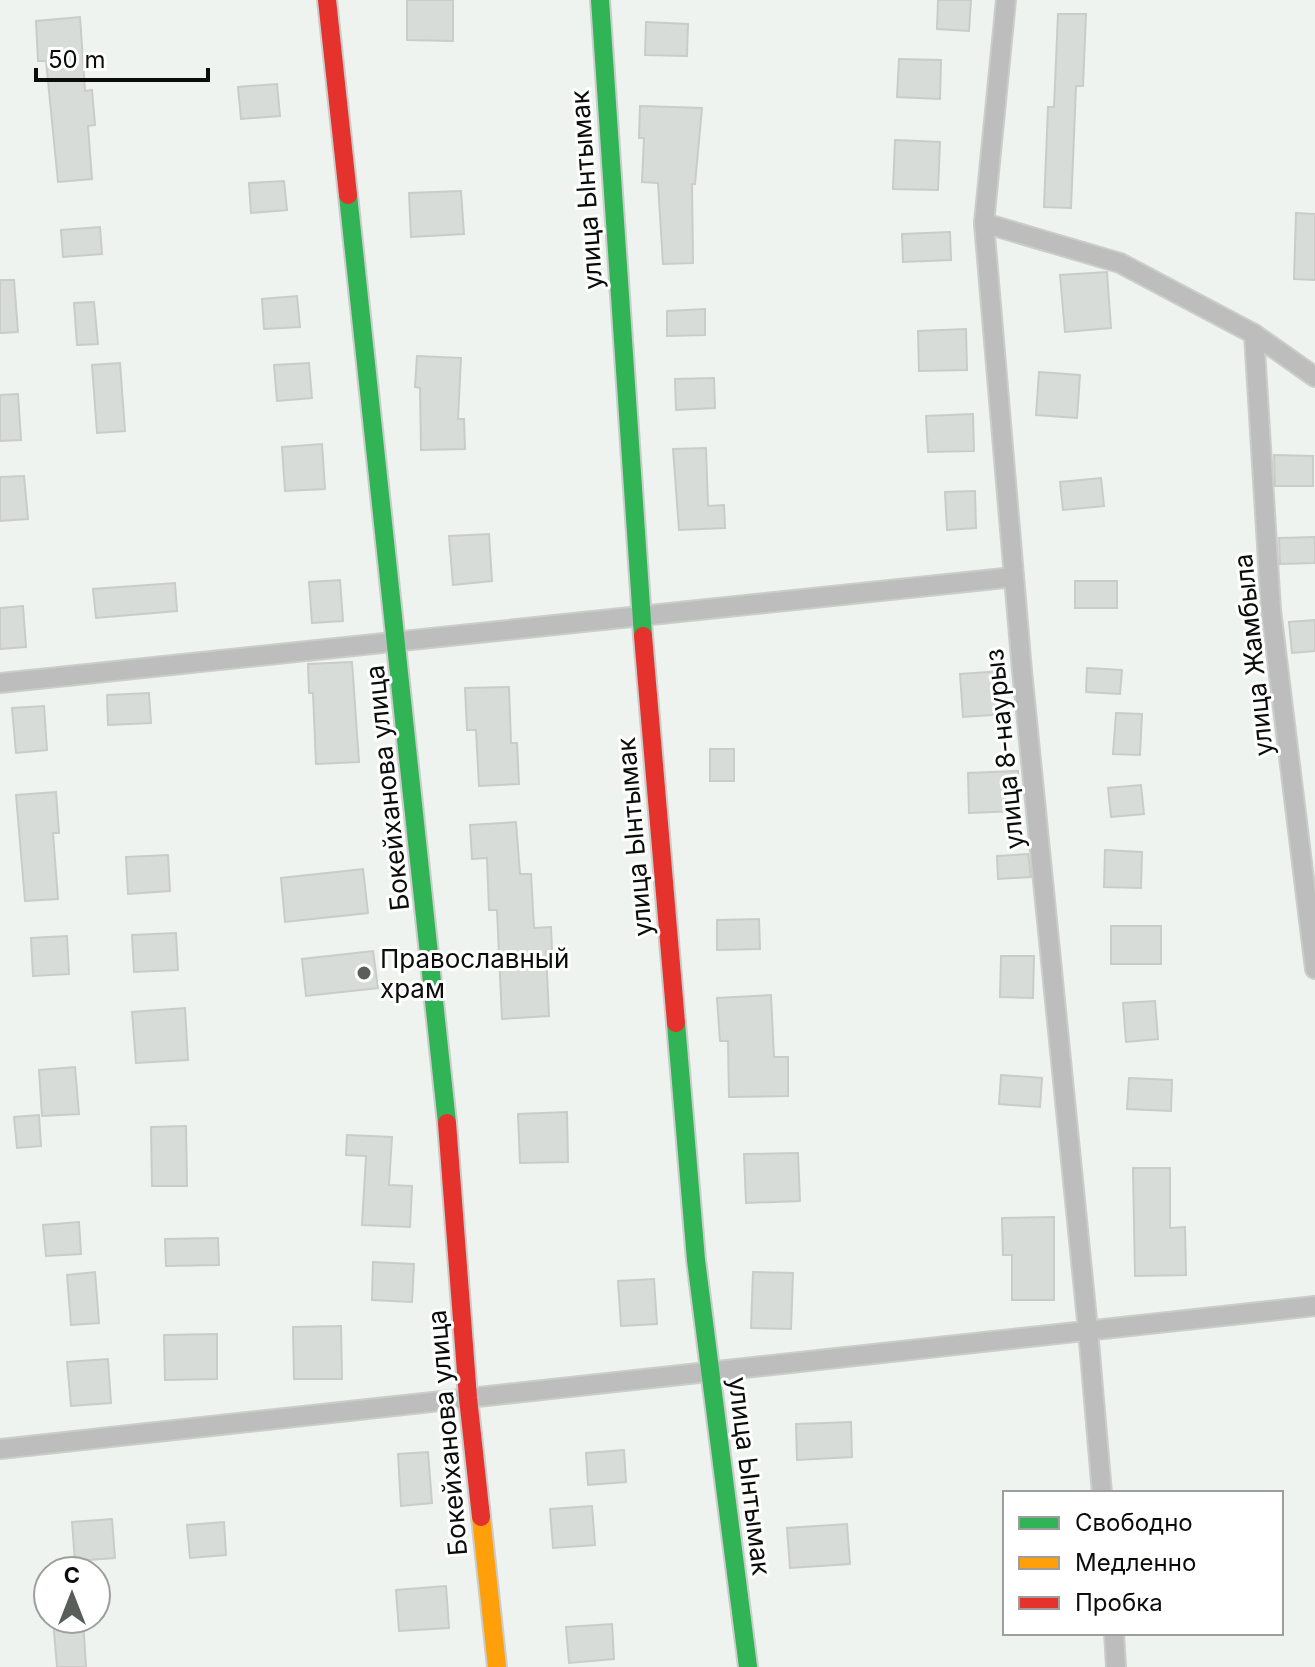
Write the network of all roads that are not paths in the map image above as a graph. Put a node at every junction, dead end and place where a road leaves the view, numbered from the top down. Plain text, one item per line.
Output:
1 (327, 0) edge
2 (600, 0) edge
3 (1006, 0) edge
4 (984, 223) junction
5 (1254, 334) junction
6 (1315, 377) edge
7 (1014, 577) junction
8 (641, 615) junction
9 (397, 639) junction
10 (0, 683) edge
11 (1315, 969) edge
12 (1315, 1306) edge
13 (1088, 1330) junction
14 (711, 1372) junction
15 (468, 1398) junction
16 (0, 1449) edge
17 (1102, 1491) edge
18 (1114, 1635) edge
19 (497, 1667) edge
20 (748, 1667) edge
21 (1116, 1667) edge

1 - 9 street, Бокейханова улица
2 - 8 street, улица Ынтымак
3 - 4 street, улица 8-наурыз
4 - 5 street
4 - 7 street, улица 8-наурыз
5 - 6 street
5 - 11 street, улица Жамбыла
7 - 8 street
7 - 13 street, улица 8-наурыз
8 - 9 street
8 - 14 street, улица Ынтымак
9 - 10 street
9 - 15 street, Бокейханова улица
12 - 13 street
13 - 14 street
13 - 17 street, улица 8-наурыз
14 - 15 street
14 - 20 street, улица Ынтымак
15 - 16 street
15 - 19 street, Бокейханова улица
18 - 21 street

